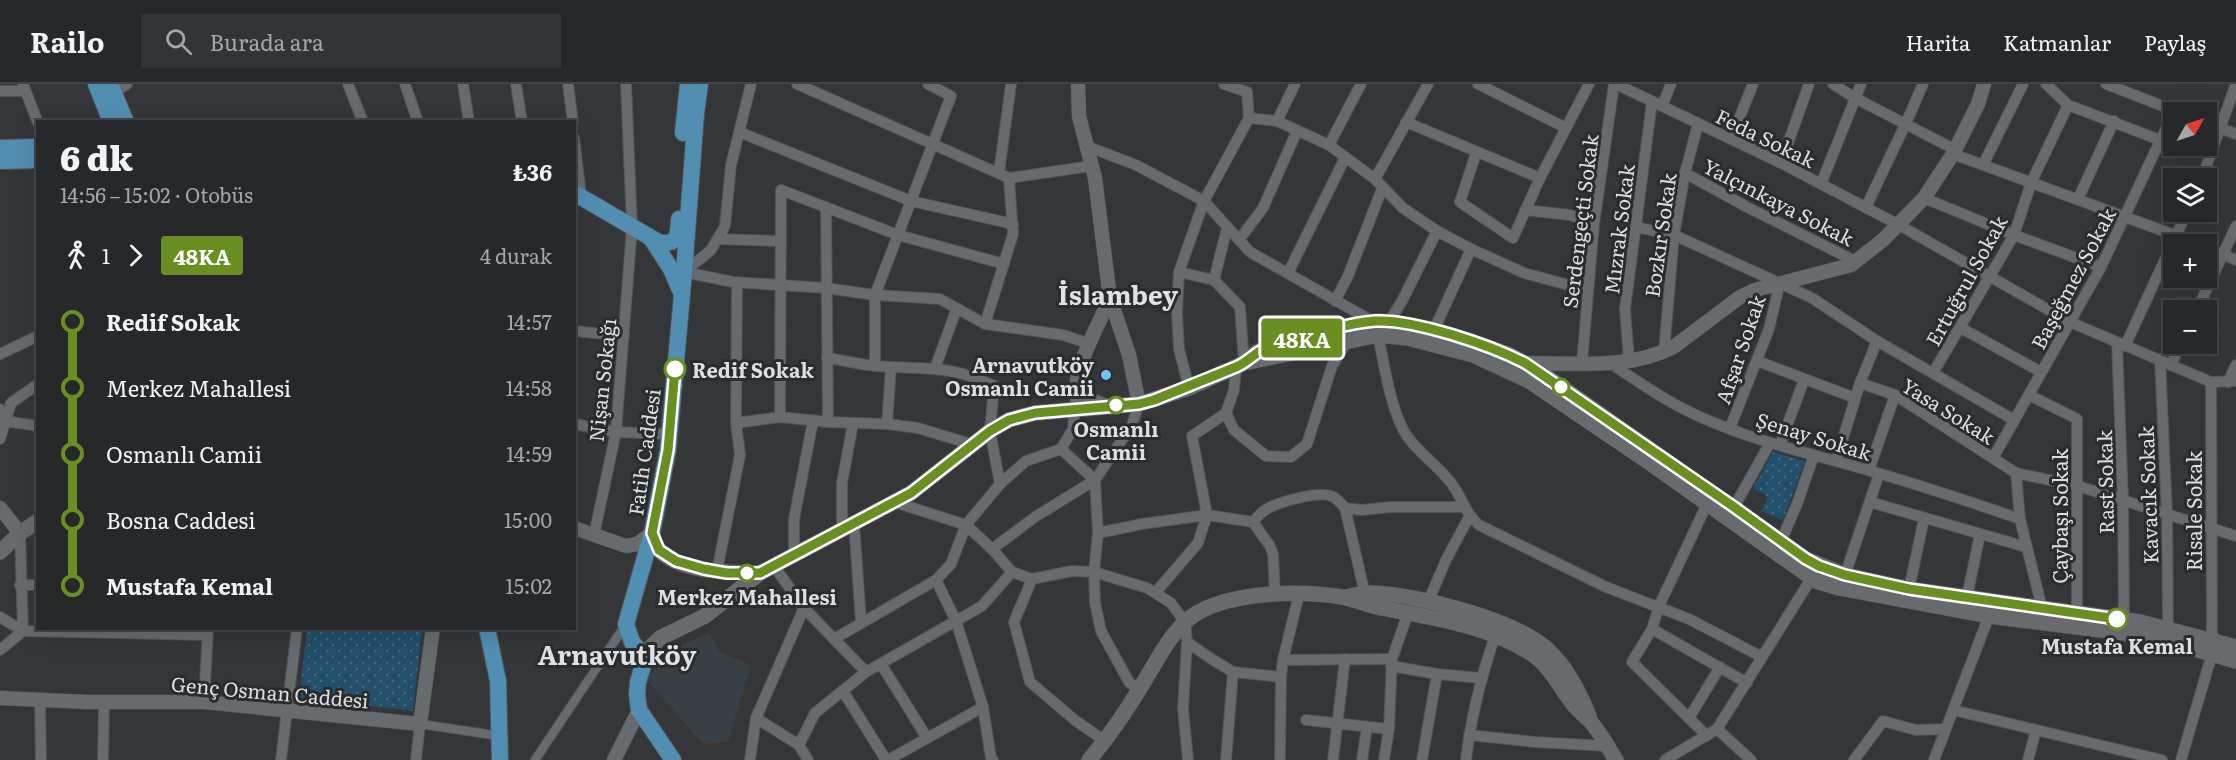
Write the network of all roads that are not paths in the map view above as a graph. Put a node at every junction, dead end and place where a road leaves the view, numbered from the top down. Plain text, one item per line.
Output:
1 (96, 84) edge
2 (348, 84) edge
3 (405, 84) edge
4 (463, 84) edge
5 (516, 84) edge
6 (568, 84) edge
7 (626, 84) edge
8 (688, 84) edge
9 (700, 84) edge
10 (751, 84) edge
11 (796, 84) edge
12 (1011, 84) edge
13 (1078, 84) edge
14 (1224, 84) edge
15 (1295, 84) edge
16 (1361, 84) edge
17 (1428, 84) edge
18 (1478, 84) edge
19 (1589, 84) edge
20 (1615, 84) edge
21 (1671, 84) edge
22 (1753, 84) edge
23 (1809, 84) edge
24 (1833, 84) edge
25 (1862, 84) edge
26 (1923, 84) edge
27 (1984, 84) edge
28 (2023, 84) edge
29 (2046, 84) edge
30 (2106, 84) edge
31 (2236, 84) edge
32 (937, 86) edge
33 (24, 87) edge
34 (117, 87) edge
35 (0, 91) edge
36 (1855, 98) junction
37 (1657, 104) junction
38 (2068, 105) junction
39 (2163, 107) edge
40 (1249, 118) junction
41 (37, 120) edge
42 (110, 120) edge
43 (125, 120) edge
44 (362, 120) edge
45 (417, 120) edge
46 (469, 120) edge
47 (522, 120) edge
48 (573, 120) edge
49 (1277, 121) junction
50 (2114, 121) junction
51 (1406, 122) junction
52 (1906, 123) junction
53 (1698, 124) junction
54 (2217, 127) edge
55 (1566, 128) junction
56 (2221, 128) junction
57 (1297, 131) junction
58 (739, 132) junction
59 (2236, 134) edge
60 (2163, 135) edge
61 (1731, 139) junction
62 (2160, 140) junction
63 (932, 145) junction
64 (1329, 145) junction
65 (1086, 146) junction
66 (36, 147) edge
67 (0, 148) edge
68 (1953, 152) junction
69 (1476, 153) junction
70 (1346, 158) junction
71 (36, 160) edge
72 (0, 161) edge
73 (1781, 163) junction
74 (1983, 165) junction
75 (576, 166) edge
76 (1091, 166) junction
77 (2206, 168) edge
78 (1685, 173) junction
79 (1004, 176) junction
80 (1540, 178) junction
81 (1375, 179) junction
82 (2031, 183) junction
83 (1821, 184) junction
84 (1382, 189) junction
85 (578, 194) edge
86 (1924, 198) junction
87 (2078, 199) junction
88 (911, 201) junction
89 (1204, 201) junction
90 (826, 207) junction
91 (1866, 207) junction
92 (1525, 210) junction
93 (2126, 217) junction
94 (1012, 224) junction
95 (1594, 224) junction
96 (1899, 225) junction
97 (2236, 226) edge
98 (632, 227) junction
99 (1636, 227) junction
100 (1227, 228) junction
101 (1437, 231) junction
102 (898, 234) junction
103 (2173, 234) edge
104 (1674, 235) junction
105 (2014, 235) junction
106 (678, 236) junction
107 (651, 238) junction
108 (717, 239) junction
109 (1239, 240) junction
110 (781, 241) junction
111 (1472, 249) junction
112 (2217, 252) edge
113 (2223, 254) junction
114 (2236, 260) edge
115 (2163, 261) edge
116 (1857, 262) junction
117 (1004, 264) junction
118 (2101, 267) junction
119 (684, 272) junction
120 (1179, 272) junction
121 (1288, 273) junction
122 (1990, 276) junction
123 (1214, 280) junction
124 (736, 282) junction
125 (1780, 282) junction
126 (780, 286) junction
127 (826, 288) junction
128 (1587, 290) junction
129 (875, 295) junction
130 (682, 298) junction
131 (1110, 298) junction
132 (2202, 300) edge
133 (1335, 302) junction
134 (957, 308) junction
135 (1389, 322) junction
136 (2070, 322) junction
137 (985, 324) junction
138 (1375, 328) junction
139 (1961, 328) junction
140 (1434, 330) junction
141 (576, 331) edge
142 (624, 336) junction
143 (36, 337) edge
144 (1348, 340) junction
145 (1877, 341) junction
146 (1090, 344) junction
147 (2121, 344) junction
148 (1664, 352) junction
149 (0, 354) edge
150 (2176, 354) edge
151 (827, 358) junction
152 (1629, 360) junction
153 (2160, 360) junction
154 (1758, 361) junction
155 (1609, 362) junction
156 (1525, 363) junction
157 (1582, 363) junction
158 (2236, 364) edge
159 (1240, 365) junction
160 (2171, 365) junction
161 (875, 366) junction
162 (891, 367) junction
163 (935, 368) junction
164 (2041, 372) junction
165 (1933, 374) junction
166 (1804, 380) junction
167 (2232, 381) edge
168 (2211, 382) junction
169 (1860, 383) junction
170 (36, 385) edge
171 (1077, 385) junction
172 (1189, 388) junction
173 (1895, 395) junction
174 (2029, 395) junction
175 (1854, 398) junction
176 (1139, 404) junction
177 (1106, 406) junction
178 (1075, 408) junction
179 (0, 409) edge
180 (1226, 413) junction
181 (780, 417) junction
182 (2014, 420) junction
183 (5, 421) junction
184 (813, 421) junction
185 (736, 423) junction
186 (828, 423) junction
187 (853, 423) junction
188 (576, 424) edge
189 (887, 424) junction
190 (36, 426) edge
191 (1730, 428) junction
192 (990, 431) junction
193 (616, 432) junction
194 (669, 434) junction
195 (0, 439) edge
196 (1775, 444) junction
197 (974, 445) junction
198 (1061, 449) junction
199 (1814, 456) junction
200 (1993, 458) junction
201 (1836, 461) junction
202 (1874, 472) junction
203 (2016, 473) junction
204 (1095, 480) junction
205 (1000, 484) junction
206 (2078, 486) junction
207 (2123, 501) junction
208 (894, 502) junction
209 (1870, 502) junction
210 (1707, 504) junction
211 (1734, 507) junction
212 (0, 508) edge
213 (1345, 508) junction
214 (1467, 512) junction
215 (1207, 515) junction
216 (2167, 515) junction
217 (1924, 519) junction
218 (2020, 519) junction
219 (36, 522) edge
220 (1252, 522) junction
221 (966, 525) junction
222 (848, 526) junction
223 (576, 529) edge
224 (2211, 529) junction
225 (20, 532) junction
226 (652, 533) junction
227 (1098, 533) junction
228 (1980, 534) junction
229 (594, 535) junction
230 (2236, 536) edge
231 (1781, 541) junction
232 (2026, 547) junction
233 (992, 549) junction
234 (0, 552) edge
235 (794, 556) junction
236 (774, 566) junction
237 (722, 572) junction
238 (1012, 572) junction
239 (1094, 572) junction
240 (760, 573) junction
241 (1845, 575) junction
242 (936, 579) junction
243 (1032, 579) junction
244 (1811, 579) junction
245 (20, 585) junction
246 (36, 585) edge
247 (1909, 589) junction
248 (1156, 592) junction
249 (1275, 594) junction
250 (1299, 594) junction
251 (1365, 594) junction
252 (731, 597) junction
253 (1344, 597) junction
254 (1967, 597) junction
255 (1428, 602) junction
256 (1659, 606) junction
257 (804, 608) junction
258 (2042, 608) junction
259 (1408, 613) junction
260 (2077, 613) junction
261 (1989, 616) junction
262 (0, 617) edge
263 (2124, 620) junction
264 (956, 621) junction
265 (861, 622) junction
266 (1185, 622) junction
267 (626, 624) junction
268 (1652, 629) junction
269 (2168, 629) junction
270 (297, 630) edge
271 (433, 630) edge
272 (487, 630) edge
273 (22, 631) junction
274 (208, 632) edge
275 (1495, 636) junction
276 (834, 639) junction
277 (1187, 642) junction
278 (2236, 647) edge
279 (2212, 648) junction
280 (0, 650) edge
281 (643, 655) junction
282 (1762, 657) junction
283 (1283, 660) junction
284 (1345, 660) junction
285 (2236, 661) edge
286 (1392, 662) junction
287 (881, 664) junction
288 (1720, 667) junction
289 (866, 672) junction
290 (1233, 672) junction
291 (1437, 674) junction
292 (1281, 677) junction
293 (1480, 678) junction
294 (1747, 683) junction
295 (1139, 690) junction
296 (843, 691) junction
297 (1, 699) edge
298 (40, 699) junction
299 (104, 702) junction
300 (204, 702) junction
301 (982, 707) junction
302 (639, 710) junction
303 (1953, 710) junction
304 (287, 711) junction
305 (756, 718) junction
306 (1689, 718) junction
307 (1306, 720) dead end
308 (1591, 722) junction
309 (420, 724) junction
310 (1339, 724) junction
311 (1368, 727) junction
312 (1389, 729) junction
313 (1945, 729) junction
314 (2036, 730) junction
315 (1712, 733) junction
316 (1469, 735) junction
317 (500, 736) junction
318 (927, 738) junction
319 (1105, 741) junction
320 (799, 745) junction
321 (1607, 746) junction
322 (1682, 756) edge
323 (40, 760) edge
324 (103, 760) edge
325 (281, 760) edge
326 (416, 760) edge
327 (500, 760) edge
328 (536, 760) edge
329 (614, 760) edge
330 (673, 760) edge
331 (750, 760) edge
332 (808, 760) edge
333 (887, 760) edge
334 (991, 760) edge
335 (1089, 760) edge
336 (1188, 760) edge
337 (1226, 760) edge
338 (1280, 760) edge
339 (1333, 760) edge
340 (1362, 760) edge
341 (1384, 760) edge
342 (1422, 760) edge
343 (1466, 760) edge
344 (1616, 760) edge
345 (1665, 760) edge
346 (1751, 760) edge
347 (1854, 760) edge
348 (1934, 760) edge
349 (2028, 760) edge
350 (2162, 760) edge
351 (2181, 760) edge

1 - 42 main road
2 - 44 street
3 - 45 street
4 - 46 street
5 - 47 street
6 - 48 street
7 - 98 street, Nişan Sokağı
8 - 106 main road
9 - 119 main road, Fatih Caddesi
10 - 58 street
11 - 63 street
12 - 79 street
13 - 65 street
14 - 40 street
15 - 49 street
16 - 64 street
17 - 51 street
18 - 55 street
19 - 55 street
20 - 37 street, Feda Sokak
20 - 95 street, Serdengeçti Sokak
21 - 37 street, Mızrak Sokak
22 - 61 street
23 - 73 street
24 - 36 street
25 - 36 street
26 - 52 street
27 - 68 street
28 - 74 street
29 - 38 street
30 - 39 street
31 - 56 street
32 - 63 street
33 - 35 street
33 - 41 street
34 - 43 main road
36 - 52 street
36 - 83 street
37 - 53 street, Feda Sokak
37 - 99 street, Mızrak Sokak
38 - 50 street
38 - 82 street, Ertuğrul Sokak
40 - 49 street
40 - 89 street
49 - 57 street
50 - 62 street
50 - 87 street
51 - 69 street
51 - 81 street
52 - 68 street
52 - 91 street
53 - 61 street, Feda Sokak
53 - 78 street, Bozkır Sokak
54 - 56 street
55 - 80 street
56 - 59 street
56 - 77 street
57 - 64 street
57 - 109 street
58 - 88 street
58 - 108 street
60 - 62 street, Başeğmez Sokak
61 - 73 street, Feda Sokak
62 - 93 street, Başeğmez Sokak
63 - 79 street
63 - 88 street
64 - 70 street
65 - 76 street
65 - 89 street
66 - 67 main road
68 - 74 street
68 - 86 street
69 - 80 street
69 - 92 street
70 - 81 street
70 - 121 street
71 - 72 main road
73 - 83 street, Feda Sokak
74 - 82 street
75 - 85 street
76 - 79 street
76 - 131 street
78 - 104 street, Bozkır Sokak
78 - 116 street, Yalçınkaya Sokak
79 - 94 street
80 - 92 street
81 - 84 street
82 - 87 street
82 - 105 street, Ertuğrul Sokak
83 - 91 street, Feda Sokak
84 - 101 street
84 - 133 street
85 - 98 main road
86 - 96 street
86 - 105 street
87 - 93 street
88 - 94 street
88 - 102 street
89 - 100 street
89 - 120 street
90 - 102 street
90 - 110 street
90 - 127 street
91 - 96 street, Feda Sokak
92 - 95 street
93 - 103 street
93 - 118 street, Başeğmez Sokak
94 - 117 street
95 - 128 street, Serdengeçti Sokak
96 - 116 street
96 - 122 street, Feda Sokak
97 - 113 street
98 - 107 main road
98 - 142 street, Nişan Sokağı
99 - 104 street
99 - 152 street, Mızrak Sokak
100 - 109 street
100 - 123 street
101 - 111 street
101 - 135 street
102 - 117 street
102 - 129 street
104 - 125 street
104 - 148 street, Bozkır Sokak
105 - 118 street
105 - 122 street, Ertuğrul Sokak
106 - 107 main road
106 - 119 main road
107 - 130 main road
108 - 110 street
108 - 119 street
109 - 121 street
110 - 126 street
111 - 128 street
111 - 140 street
112 - 113 street
113 - 114 street
113 - 132 street
115 - 147 street
116 - 125 street
117 - 137 street
118 - 136 street, Başeğmez Sokak
119 - 124 street
119 - 130 main road, Fatih Caddesi
120 - 123 street
120 - 172 street
121 - 133 street
122 - 136 street, Feda Sokak
122 - 139 street, Ertuğrul Sokak
123 - 159 street
124 - 126 street
124 - 185 street
125 - 145 street
125 - 148 street
125 - 154 street, Afşar Sokak
126 - 127 street
126 - 181 street
127 - 129 street
127 - 151 street
128 - 157 street, Serdengeçti Sokak
129 - 134 street
129 - 161 street
130 - 194 main road, Fatih Caddesi
131 - 146 street
131 - 176 street
133 - 138 street
134 - 137 street
134 - 163 street
135 - 138 main road
135 - 140 main road
136 - 147 street, Feda Sokak
136 - 164 street, Başeğmez Sokak
137 - 146 street
138 - 144 main road
138 - 159 main road
138 - 210 main road
138 - 214 street
139 - 164 street
139 - 165 street, Ertuğrul Sokak
140 - 156 main road
141 - 142 street
142 - 193 street, Nişan Sokağı
143 - 149 street
144 - 159 main road
144 - 180 street
145 - 165 street
145 - 169 street
146 - 171 street
147 - 153 street, Feda Sokak
147 - 207 street, Rast Sokak
148 - 152 street
150 - 160 street
151 - 161 street
151 - 186 street
152 - 155 street
153 - 160 street, Feda Sokak
153 - 216 street, Kavacık Sokak
154 - 166 street
154 - 191 street, Afşar Sokak
155 - 157 street
155 - 191 street, Şenay Sokak
156 - 157 street
156 - 211 main road
158 - 167 street
159 - 172 main road
159 - 180 street
160 - 168 street, Feda Sokak
161 - 162 street
162 - 163 street
162 - 189 street
163 - 192 street
164 - 174 street, Başeğmez Sokak
165 - 182 street
166 - 175 street
166 - 196 street
167 - 168 street
168 - 224 street, Risale Sokak
169 - 173 street, Yasa Sokak
169 - 175 street
170 - 183 street
171 - 177 street
171 - 178 street
172 - 176 main road
173 - 200 street, Yasa Sokak
173 - 202 street
174 - 182 street, Başeğmez Sokak
174 - 206 street, Çaybaşı Sokak
175 - 201 street
176 - 177 main road
176 - 204 street
177 - 178 main road
178 - 192 main road
178 - 198 street
179 - 183 street
180 - 215 street
181 - 184 street
181 - 185 street
182 - 200 street, Başeğmez Sokak
183 - 190 street
183 - 195 street
184 - 186 street
184 - 235 street
185 - 237 street
186 - 187 street
187 - 189 street
187 - 222 street
188 - 193 street
189 - 197 street
191 - 196 street, Şenay Sokak
192 - 197 main road
192 - 205 street
193 - 194 street
193 - 229 street, Nişan Sokağı
194 - 226 main road, Fatih Caddesi
196 - 199 street, Şenay Sokak
196 - 211 street
197 - 208 main road
198 - 204 street
198 - 205 street
199 - 201 street, Şenay Sokak
199 - 231 street
200 - 203 street, Yasa Sokak
201 - 202 street, Şenay Sokak
202 - 209 street
202 - 218 street, Şenay Sokak
203 - 206 street
203 - 218 street
204 - 227 street
204 - 233 street
205 - 221 street
206 - 207 street
206 - 260 street, Çaybaşı Sokak
207 - 216 street
207 - 263 street, Rast Sokak
208 - 221 street
208 - 222 main road
209 - 217 street
209 - 241 street
210 - 244 main road
210 - 256 street
211 - 231 main road
212 - 225 street
213 - 214 street
213 - 220 street
213 - 251 street
214 - 255 street
214 - 256 street
215 - 220 street
215 - 227 street
215 - 248 street
216 - 224 street
216 - 269 street, Kavacık Sokak
217 - 228 street
217 - 247 street
218 - 232 street
219 - 225 main road
220 - 249 street
221 - 233 street
221 - 242 street
222 - 235 main road
222 - 265 street
223 - 229 street
224 - 230 street
224 - 279 street, Risale Sokak
225 - 234 main road
225 - 245 street
226 - 229 street
226 - 237 main road
226 - 267 main road, Fatih Caddesi
227 - 239 street
228 - 232 street
228 - 254 street
231 - 241 main road
232 - 258 street
233 - 238 street
235 - 236 main road
236 - 240 main road
236 - 257 street
237 - 240 main road
237 - 252 main road
238 - 243 street
238 - 264 street
239 - 243 street
239 - 248 street
239 - 295 street
240 - 252 main road
241 - 247 main road
242 - 264 street
242 - 265 street
243 - 319 street
244 - 261 main road
244 - 282 street
245 - 246 street
245 - 273 street
247 - 254 main road
248 - 266 street
249 - 250 main road
249 - 266 main road
250 - 253 main road
250 - 283 street
251 - 253 main road
251 - 255 main road
252 - 281 main road
253 - 259 main road
254 - 258 main road
255 - 308 main road
256 - 268 street
256 - 282 street
257 - 276 street
257 - 305 street
258 - 260 main road
259 - 275 main road
259 - 286 street
260 - 263 main road
261 - 279 main road
261 - 303 street
262 - 273 street
263 - 269 main road
264 - 287 street
264 - 301 street
265 - 276 street
266 - 277 street
266 - 295 main road
267 - 281 main road
267 - 328 street, Fatih Caddesi
268 - 288 street
268 - 306 street
269 - 279 main road
270 - 304 street
271 - 309 street
272 - 317 main road
273 - 274 street
273 - 280 street
274 - 300 street
275 - 293 street
275 - 308 main road
276 - 289 street
277 - 290 street
277 - 336 street
278 - 279 main road
279 - 285 main road
279 - 351 street, Risale Sokak
281 - 302 main road
282 - 294 street
283 - 284 street
283 - 292 street
284 - 286 street
284 - 310 street
286 - 291 street
286 - 312 street
287 - 289 street
287 - 318 street
288 - 294 street
288 - 306 street
289 - 296 street
290 - 292 street
290 - 337 street
291 - 293 street
291 - 342 street
292 - 338 street
293 - 316 street
294 - 315 street
295 - 319 main road
296 - 320 street
296 - 333 street
297 - 298 street, Genç Osman Caddesi
298 - 299 street, Genç Osman Caddesi
298 - 323 street
299 - 300 street, Genç Osman Caddesi
299 - 324 street
300 - 304 street, Genç Osman Caddesi
301 - 318 street
301 - 334 street
302 - 329 street
302 - 330 main road
303 - 313 street
303 - 314 street
304 - 309 street, Genç Osman Caddesi
304 - 325 street
305 - 320 street
305 - 331 street
306 - 315 street
307 - 310 street
308 - 321 main road
309 - 317 street, Genç Osman Caddesi
309 - 326 street
310 - 311 street
310 - 339 street
311 - 312 street
311 - 340 street
312 - 341 street
313 - 347 street
313 - 348 street
314 - 349 street
314 - 350 street
315 - 322 street
315 - 346 street
316 - 321 street
316 - 343 street
317 - 327 main road
318 - 333 street
319 - 335 main road
320 - 332 street
321 - 344 main road
322 - 345 street

